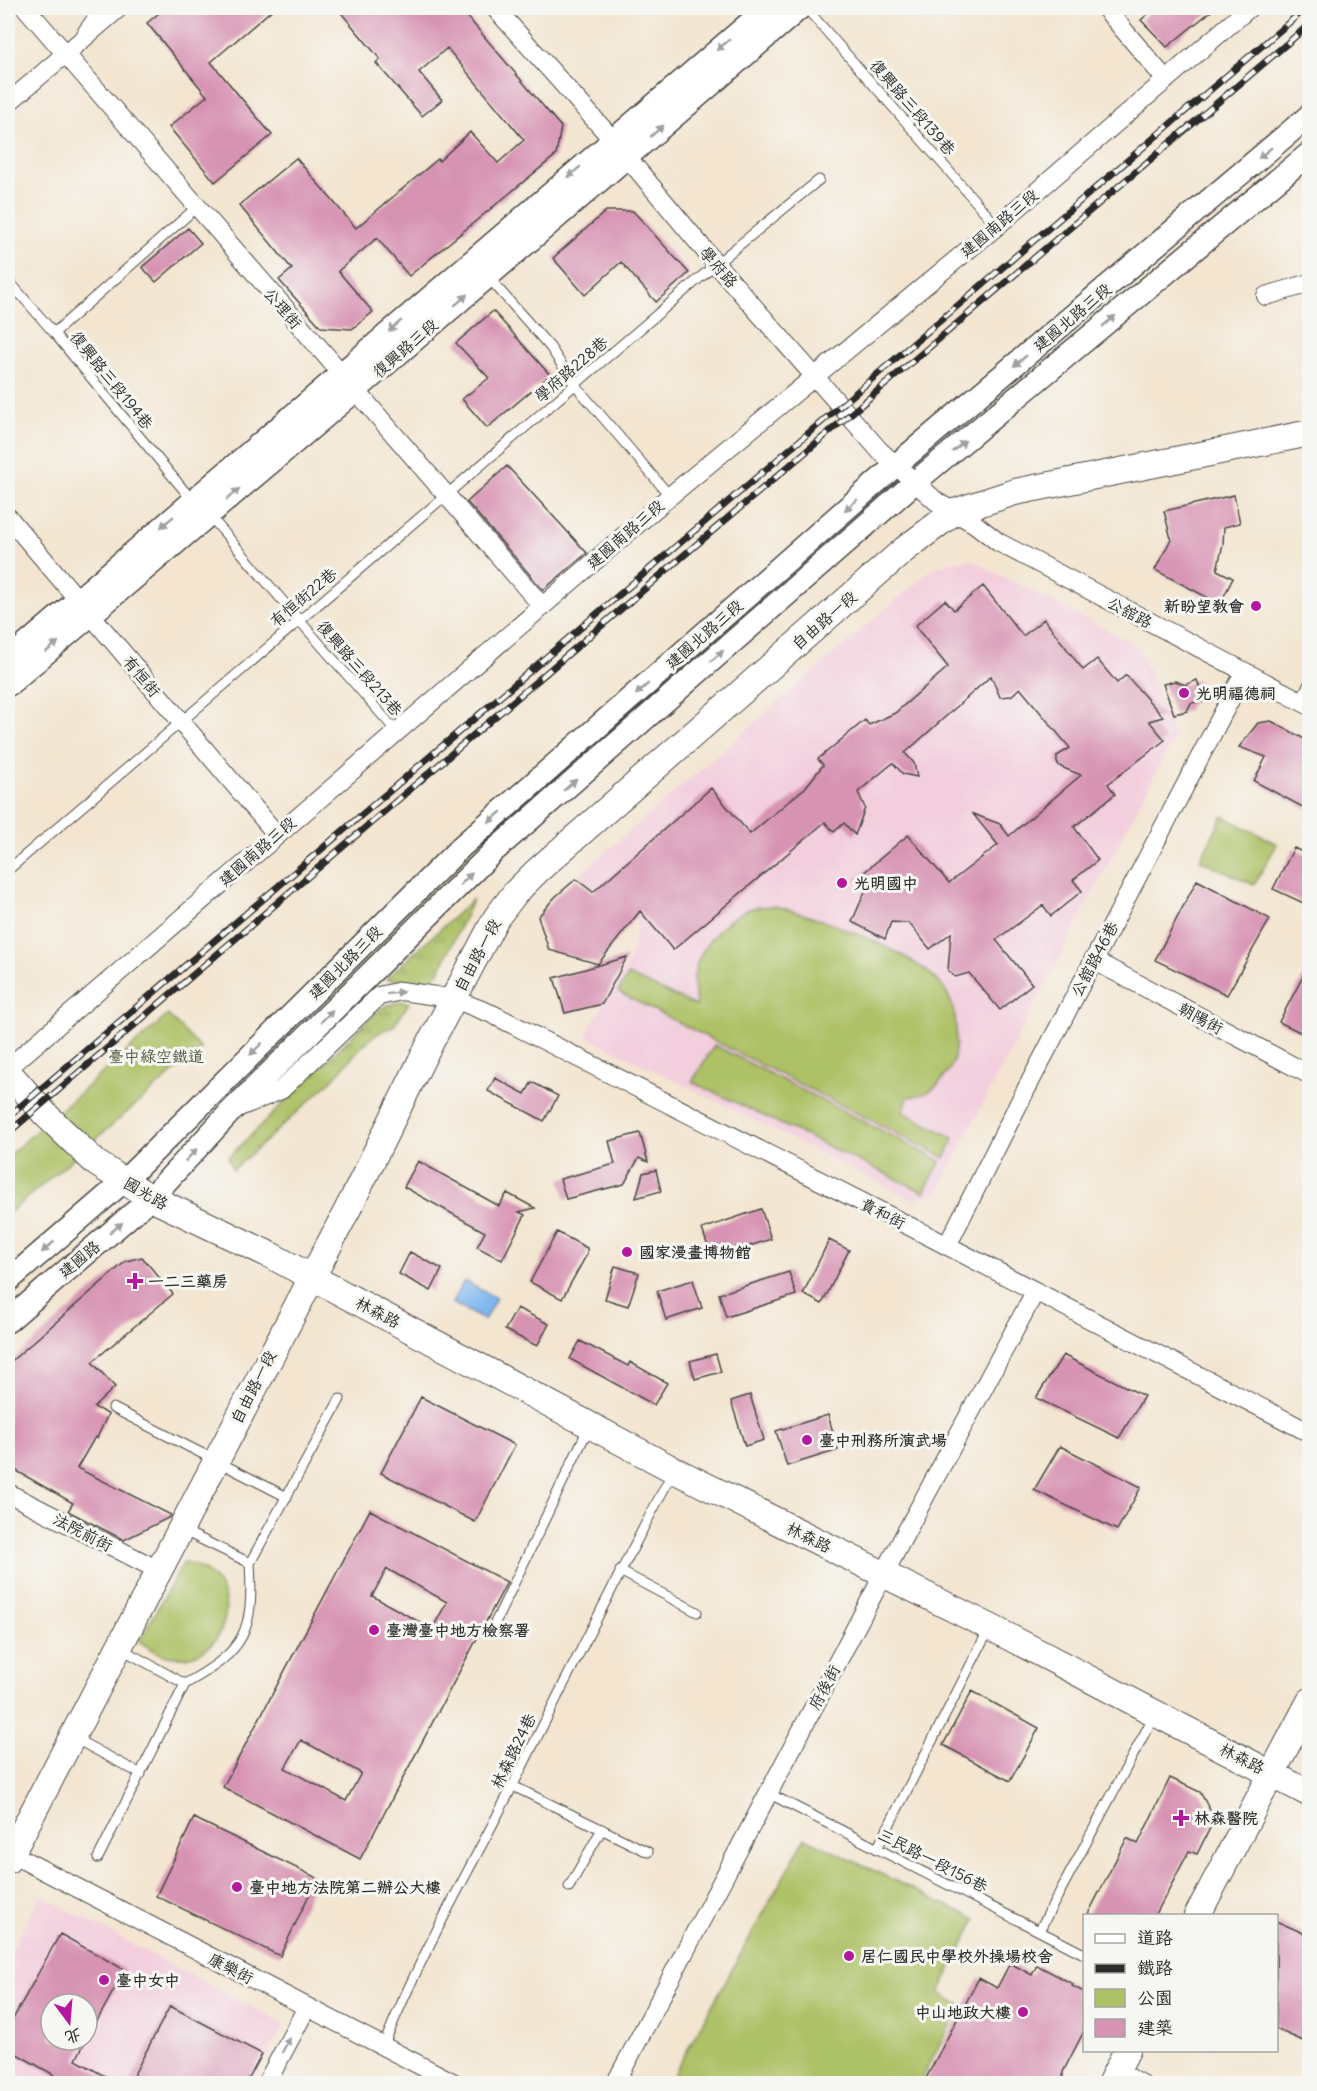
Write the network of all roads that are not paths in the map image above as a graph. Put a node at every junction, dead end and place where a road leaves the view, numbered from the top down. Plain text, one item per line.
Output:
1 (26, 8) edge
2 (99, 8) edge
3 (119, 8) edge
4 (495, 8) edge
5 (767, 8) edge
6 (800, 8) edge
7 (806, 8) edge
8 (1105, 8) edge
9 (1249, 8) edge
10 (66, 54) junction
11 (1166, 80) junction
12 (8, 103) edge
13 (1310, 115) edge
14 (612, 139) junction
15 (1310, 153) edge
16 (627, 157) junction
17 (819, 180) dead end
18 (197, 207) junction
19 (997, 226) junction
20 (716, 264) junction
21 (488, 277) junction
22 (8, 280) edge
23 (1310, 283) edge
24 (1266, 296) dead end
25 (54, 333) junction
26 (340, 374) junction
27 (816, 376) junction
28 (575, 385) junction
29 (355, 391) junction
30 (1310, 433) edge
31 (895, 466) junction
32 (914, 483) junction
33 (446, 496) junction
34 (670, 496) junction
35 (200, 507) junction
36 (954, 512) junction
37 (8, 517) edge
38 (542, 606) junction
39 (84, 608) junction
40 (299, 620) junction
41 (8, 660) edge
42 (1244, 673) junction
43 (1310, 682) edge
44 (8, 685) edge
45 (1304, 704) edge
46 (180, 721) junction
47 (396, 731) junction
48 (277, 835) junction
49 (8, 870) edge
50 (1093, 960) junction
51 (454, 999) junction
52 (8, 1070) edge
53 (1310, 1075) edge
54 (232, 1110) junction
55 (124, 1181) junction
56 (151, 1198) junction
57 (947, 1246) junction
58 (310, 1277) junction
59 (8, 1281) edge
60 (1035, 1292) junction
61 (8, 1321) edge
62 (340, 1399) dead end
63 (113, 1408) dead end
64 (590, 1426) junction
65 (1310, 1433) edge
66 (216, 1459) junction
67 (674, 1470) junction
68 (8, 1493) edge
69 (287, 1497) junction
70 (180, 1528) junction
71 (250, 1563) junction
72 (158, 1570) junction
73 (620, 1571) junction
74 (884, 1573) junction
75 (697, 1612) dead end
76 (494, 1625) dead end
77 (990, 1627) junction
78 (118, 1647) junction
79 (185, 1684) junction
80 (1310, 1701) edge
81 (1155, 1714) junction
82 (72, 1737) junction
83 (1272, 1773) junction
84 (141, 1774) junction
85 (513, 1786) junction
86 (768, 1793) junction
87 (1310, 1794) edge
88 (602, 1829) junction
89 (877, 1849) junction
90 (648, 1852) dead end
91 (9, 1855) edge
92 (98, 1858) dead end
93 (569, 1887) dead end
94 (1198, 1914) edge
95 (1039, 1931) junction
96 (1083, 1953) edge
97 (307, 2007) junction
98 (383, 2047) junction
99 (1118, 2068) edge
100 (266, 2084) edge
101 (456, 2084) edge
102 (615, 2084) edge
103 (1141, 2084) edge

1 - 10 street, 公理街
2 - 10 lane
3 - 10 street
4 - 14 street, 學府路
5 -> 14 street, 復興路三段
16 -> 6 street, 復興路三段
7 - 19 lane, 復興路三段139巷
8 - 11 street
9 - 11 street, 建國南路三段
10 - 12 street
10 - 18 street, 公理街
11 - 19 street, 建國南路三段
13 -> 31 street, 建國北路三段
14 - 16 street, 學府路
14 -> 26 street, 復興路三段
32 -> 15 street, 建國北路三段
16 - 20 street, 學府路
16 - 21 street, 復興路三段
17 - 20 lane, 學府路228巷
18 - 25 lane
18 - 26 street, 公理街
19 - 27 street, 建國南路三段
20 - 27 street, 學府路
20 - 28 lane, 學府路228巷
21 - 28 lane
29 -> 21 street, 復興路三段
22 - 25 lane, 復興路三段194巷
23 - 24 street
25 - 35 lane, 復興路三段194巷
26 - 29 street, 公理街
26 - 35 street, 復興路三段
27 - 31 street, 學府路
27 - 34 street, 建國南路三段
28 - 33 lane, 學府路228巷
28 - 34 lane
29 - 33 street, 公理街
35 -> 29 street, 復興路三段
30 - 36 main road, 自由路一段
31 - 32 street, 學府路
31 -> 55 street, 建國北路三段
32 - 36 street, 學府路
54 -> 32 street, 建國北路三段
33 - 38 street, 公理街
33 - 40 lane, 有恒街22巷
34 - 38 street, 建國南路三段
35 - 39 street, 復興路三段
35 - 40 lane, 復興路三段213巷
36 - 42 street, 公舘路
36 - 51 main road, 自由路一段
37 - 39 street, 有恒街
38 - 47 street, 建國南路三段
39 - 41 street, 復興路三段
44 -> 39 street, 復興路三段
39 - 46 street, 有恒街
40 - 46 lane, 有恒街22巷
40 - 47 lane, 復興路三段213巷
42 - 45 street, 公舘路
42 - 50 street, 公舘路46巷
43 - 45 lane
46 - 48 street, 有恒街
46 - 49 lane, 有恒街22巷
47 - 48 street, 建國南路三段
48 - 52 street, 建國南路三段
50 - 53 street, 朝陽街
50 - 57 street, 公舘路46巷
54 -> 51 street, 貴和街
51 - 57 street, 貴和街
51 - 58 main road, 自由路一段
52 - 55 main road, 國光路
56 -> 54 street, 建國北路三段
55 - 56 main road, 國光路
55 -> 59 street, 建國路
56 - 58 main road, 國光路
61 -> 56 street, 建國路
57 - 60 street, 貴和街
58 - 64 main road, 林森路
58 - 66 main road, 自由路一段
60 - 65 street, 貴和街
60 - 74 street, 府後街
62 - 69 lane
63 - 66 lane
64 - 67 main road, 林森路
64 - 76 lane
66 - 69 lane
66 - 70 main road, 自由路一段
67 - 73 lane, 林森路24巷
67 - 74 main road, 林森路
68 - 72 street, 法院前街
69 - 71 lane
70 - 71 lane
70 - 72 main road, 自由路一段
71 - 79 lane
72 - 78 main road, 自由路一段
73 - 75 lane
73 - 85 lane, 林森路24巷
74 - 77 main road, 林森路
74 - 86 street, 府後街
77 - 81 main road, 林森路
77 - 89 lane
78 - 79 lane
78 - 82 main road, 自由路一段
79 - 84 lane
80 - 83 main road
81 - 83 main road, 林森路
81 - 95 lane
82 - 84 lane
82 - 91 main road, 自由路一段
83 - 87 main road, 林森路
83 - 94 main road
84 - 92 lane
85 - 88 lane
85 - 98 lane, 林森路24巷
86 - 89 lane, 三民路一段156巷
86 - 102 street, 府後街
88 - 90 lane
88 - 93 lane
89 - 95 lane, 三民路一段156巷
91 - 97 street, 康樂街
95 - 96 lane, 三民路一段156巷
97 - 98 street, 康樂街
100 -> 97 street
98 - 101 street, 康樂街
99 - 103 street

